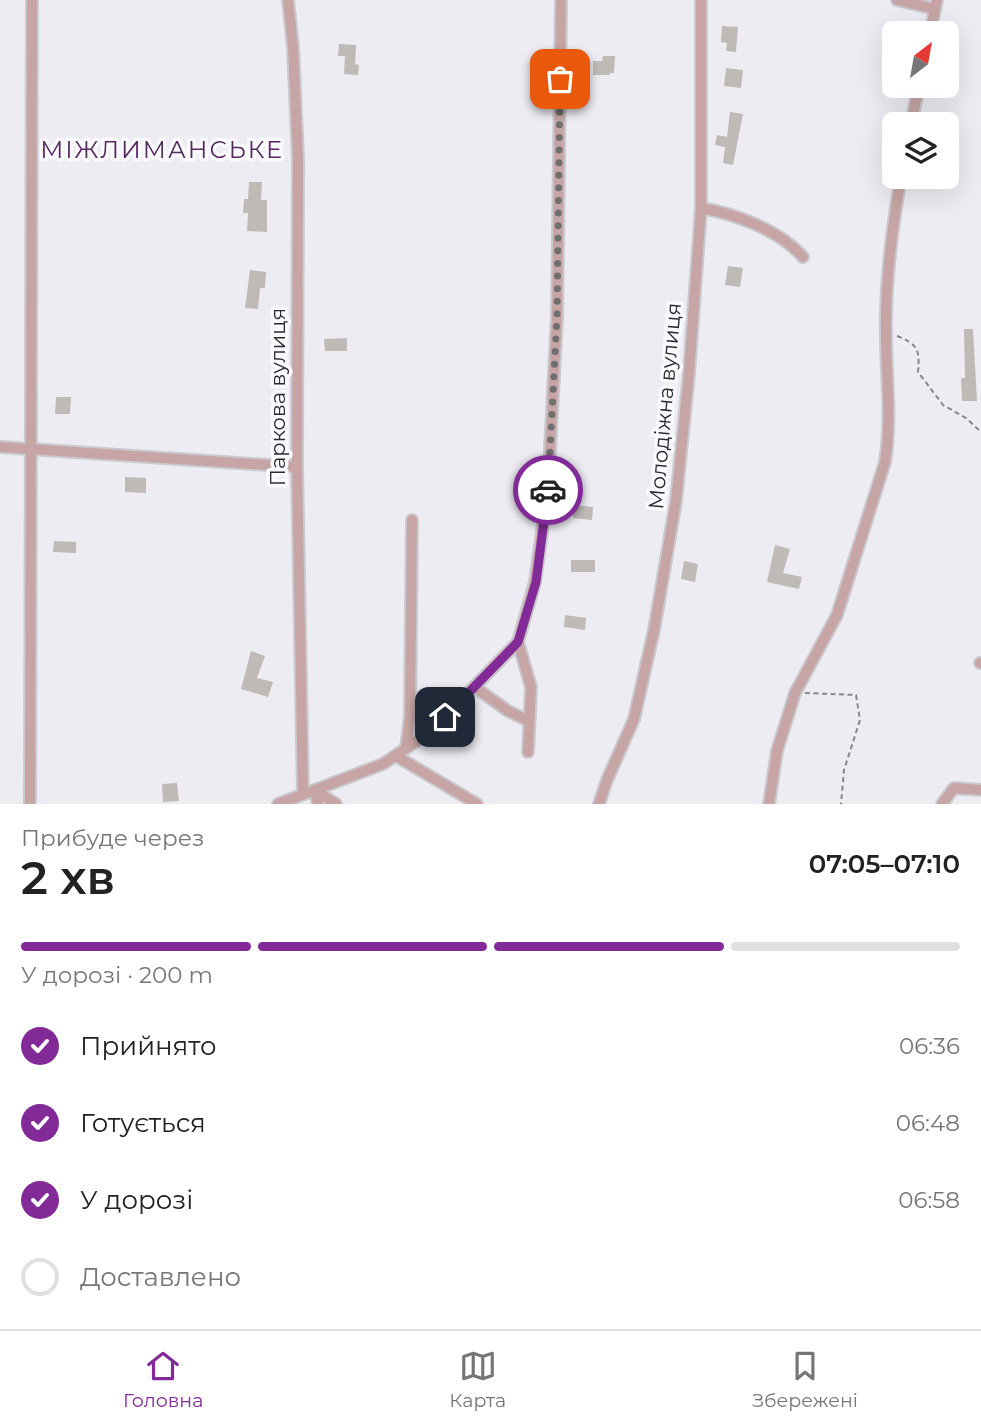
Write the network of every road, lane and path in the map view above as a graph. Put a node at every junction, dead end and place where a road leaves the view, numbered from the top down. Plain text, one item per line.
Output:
1 (32, 0) edge
2 (288, 0) edge
3 (561, 0) edge
4 (701, 0) edge
5 (897, 0) edge
6 (936, 4) edge
7 (899, 189) edge
8 (701, 208) junction
9 (803, 257) dead end
10 (886, 332) junction
11 (981, 432) edge
12 (0, 447) edge
13 (30, 450) junction
14 (297, 467) junction
15 (412, 520) dead end
16 (518, 642) junction
17 (476, 688) junction
18 (795, 693) junction
19 (529, 721) junction
20 (406, 748) junction
21 (528, 752) dead end
22 (396, 756) junction
23 (981, 790) edge
24 (309, 792) junction
25 (30, 804) edge
26 (278, 804) edge
27 (318, 804) edge
28 (336, 804) edge
29 (477, 804) edge
30 (599, 804) edge
31 (769, 804) edge
32 (841, 804) edge
33 (942, 804) edge

1 - 13 street
2 - 14 street, Паркова вулиця
3 - 16 street
4 - 8 street, Молодіжна вулиця
5 - 6 street
7 - 10 street
8 - 9 street
8 - 30 street, Молодіжна вулиця
10 - 11 path
10 - 18 street
12 - 13 street
13 - 14 street
13 - 25 street
14 - 24 street, Паркова вулиця
15 - 20 street
16 - 17 street
16 - 19 street
17 - 19 street
17 - 20 street
18 - 31 street
18 - 32 path
19 - 21 street
20 - 22 street
22 - 24 street
22 - 29 street
23 - 33 street
24 - 26 street
24 - 27 street, Паркова вулиця
24 - 28 street

